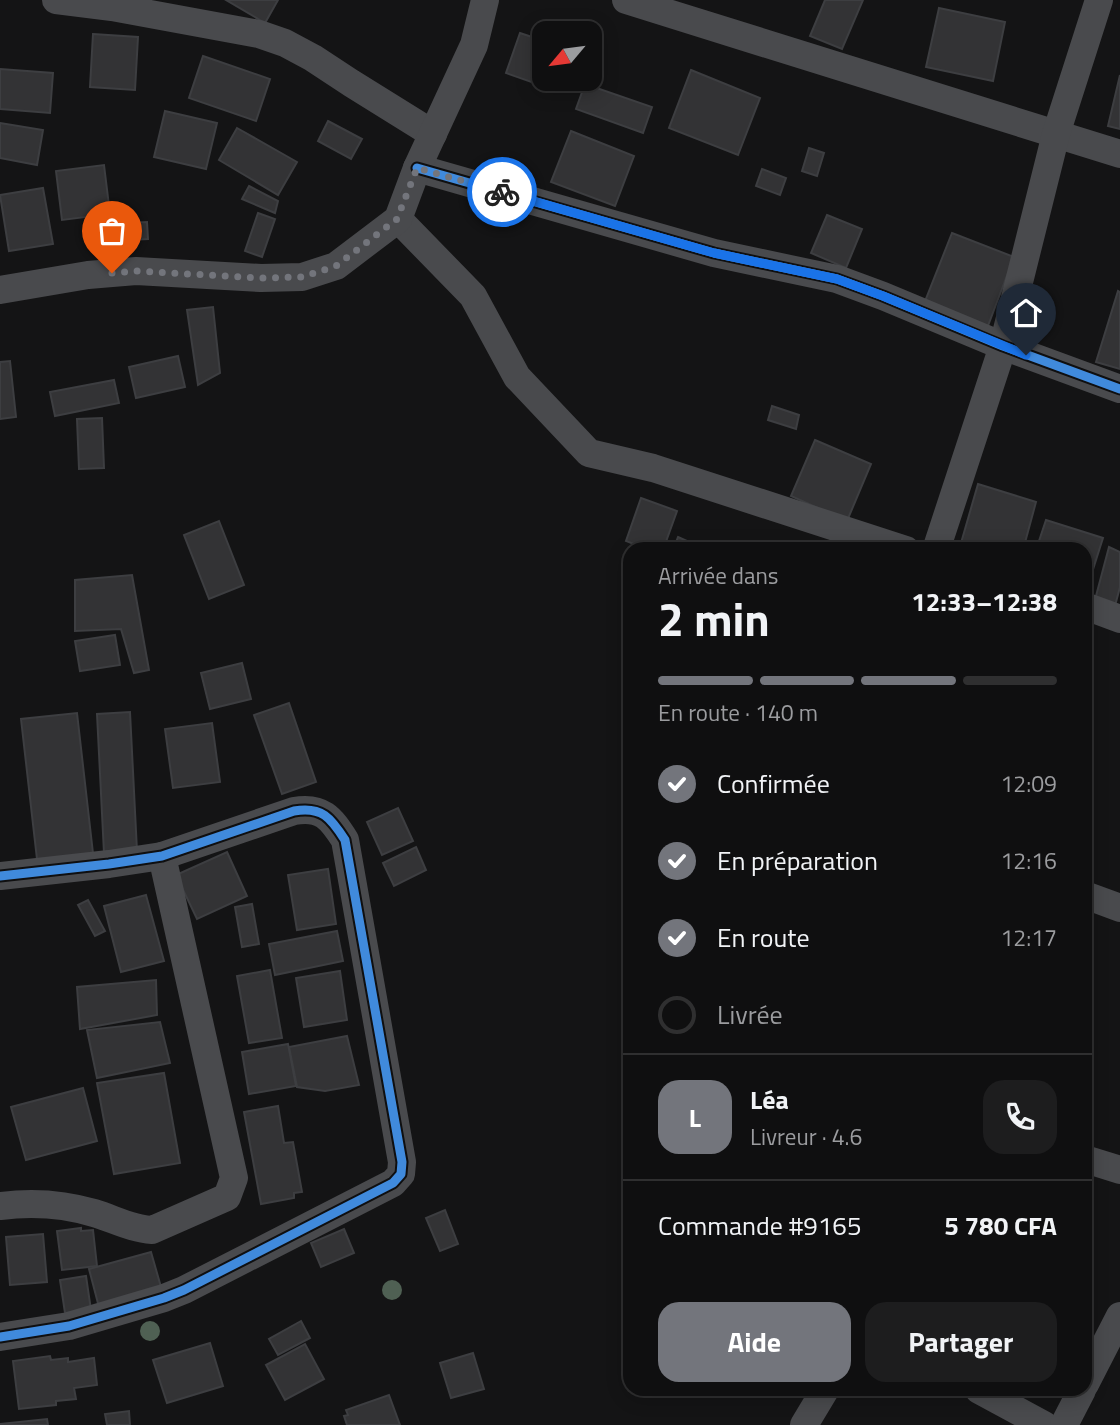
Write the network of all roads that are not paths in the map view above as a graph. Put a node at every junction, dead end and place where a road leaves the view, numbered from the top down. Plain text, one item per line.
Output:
1 (56, 0) edge
2 (485, 0) edge
3 (626, 0) edge
4 (1100, 0) edge
5 (433, 134) junction
6 (1056, 134) junction
7 (1120, 154) edge
8 (417, 168) junction
9 (397, 219) junction
10 (0, 290) edge
11 (1003, 346) junction
12 (1120, 389) edge
13 (881, 542) edge
14 (939, 542) edge
15 (1092, 609) edge
16 (1120, 619) edge
17 (162, 856) junction
18 (0, 876) edge
19 (1092, 898) edge
20 (1120, 908) edge
21 (1092, 1161) edge
22 (1120, 1170) edge
23 (0, 1206) edge
24 (1120, 1316) edge
25 (0, 1337) edge
26 (1092, 1370) edge
27 (821, 1396) edge
28 (990, 1396) edge
29 (1079, 1396) edge
30 (804, 1425) edge
31 (1044, 1425) edge
32 (1064, 1425) edge

1 - 5 street
2 - 5 street
3 - 6 street
4 - 6 street
5 - 8 street
6 - 7 street
6 - 11 street
8 - 9 street
8 - 11 street
9 - 10 street
9 - 13 street
11 - 12 street
11 - 14 street
15 - 16 street
17 - 18 street
17 - 23 street
17 - 25 street
19 - 20 street
21 - 22 street
24 - 26 street
27 - 30 street
28 - 31 street
29 - 32 street

